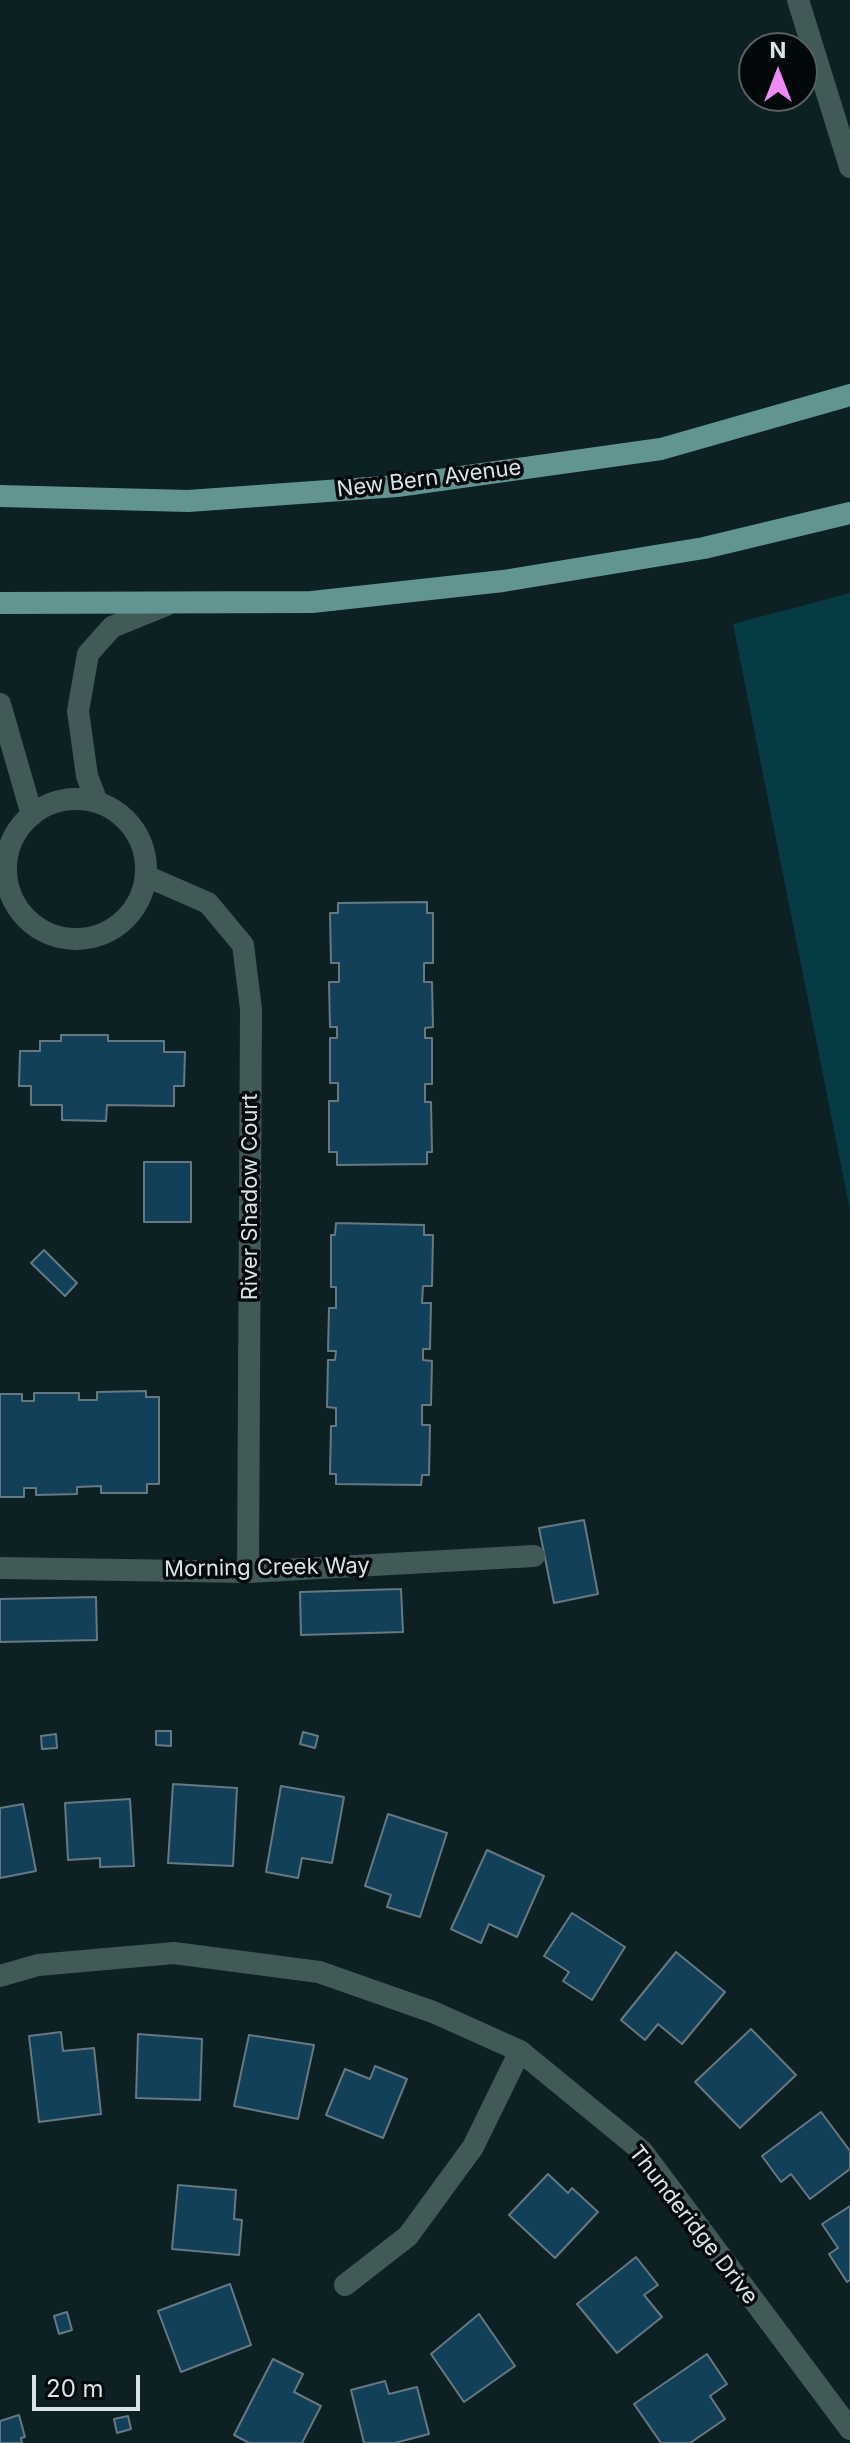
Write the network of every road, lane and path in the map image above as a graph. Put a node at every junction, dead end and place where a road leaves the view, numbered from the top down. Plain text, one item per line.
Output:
1 (798, 0) edge
2 (850, 167) edge
3 (850, 395) edge
4 (0, 496) edge
5 (850, 513) edge
6 (0, 603) edge
7 (166, 605) junction
8 (0, 704) edge
9 (97, 802) junction
10 (32, 815) junction
11 (146, 876) junction
12 (4, 889) edge
13 (534, 1556) dead end
14 (0, 1568) edge
15 (248, 1572) junction
16 (0, 1976) edge
17 (520, 2051) junction
18 (345, 2285) dead end
19 (850, 2429) edge

1 - 2 street
3 - 4 main road, New Bern Avenue
5 - 7 main road
6 - 7 main road
7 - 9 street
8 - 10 street
9 - 10 street
9 - 11 street
10 - 12 street
11 - 12 street
11 - 15 street, River Shadow Court
13 - 15 street, Morning Creek Way
14 - 15 street, Morning Creek Way
16 - 17 street, Thunderidge Drive
17 - 18 street
17 - 19 street, Thunderidge Drive

